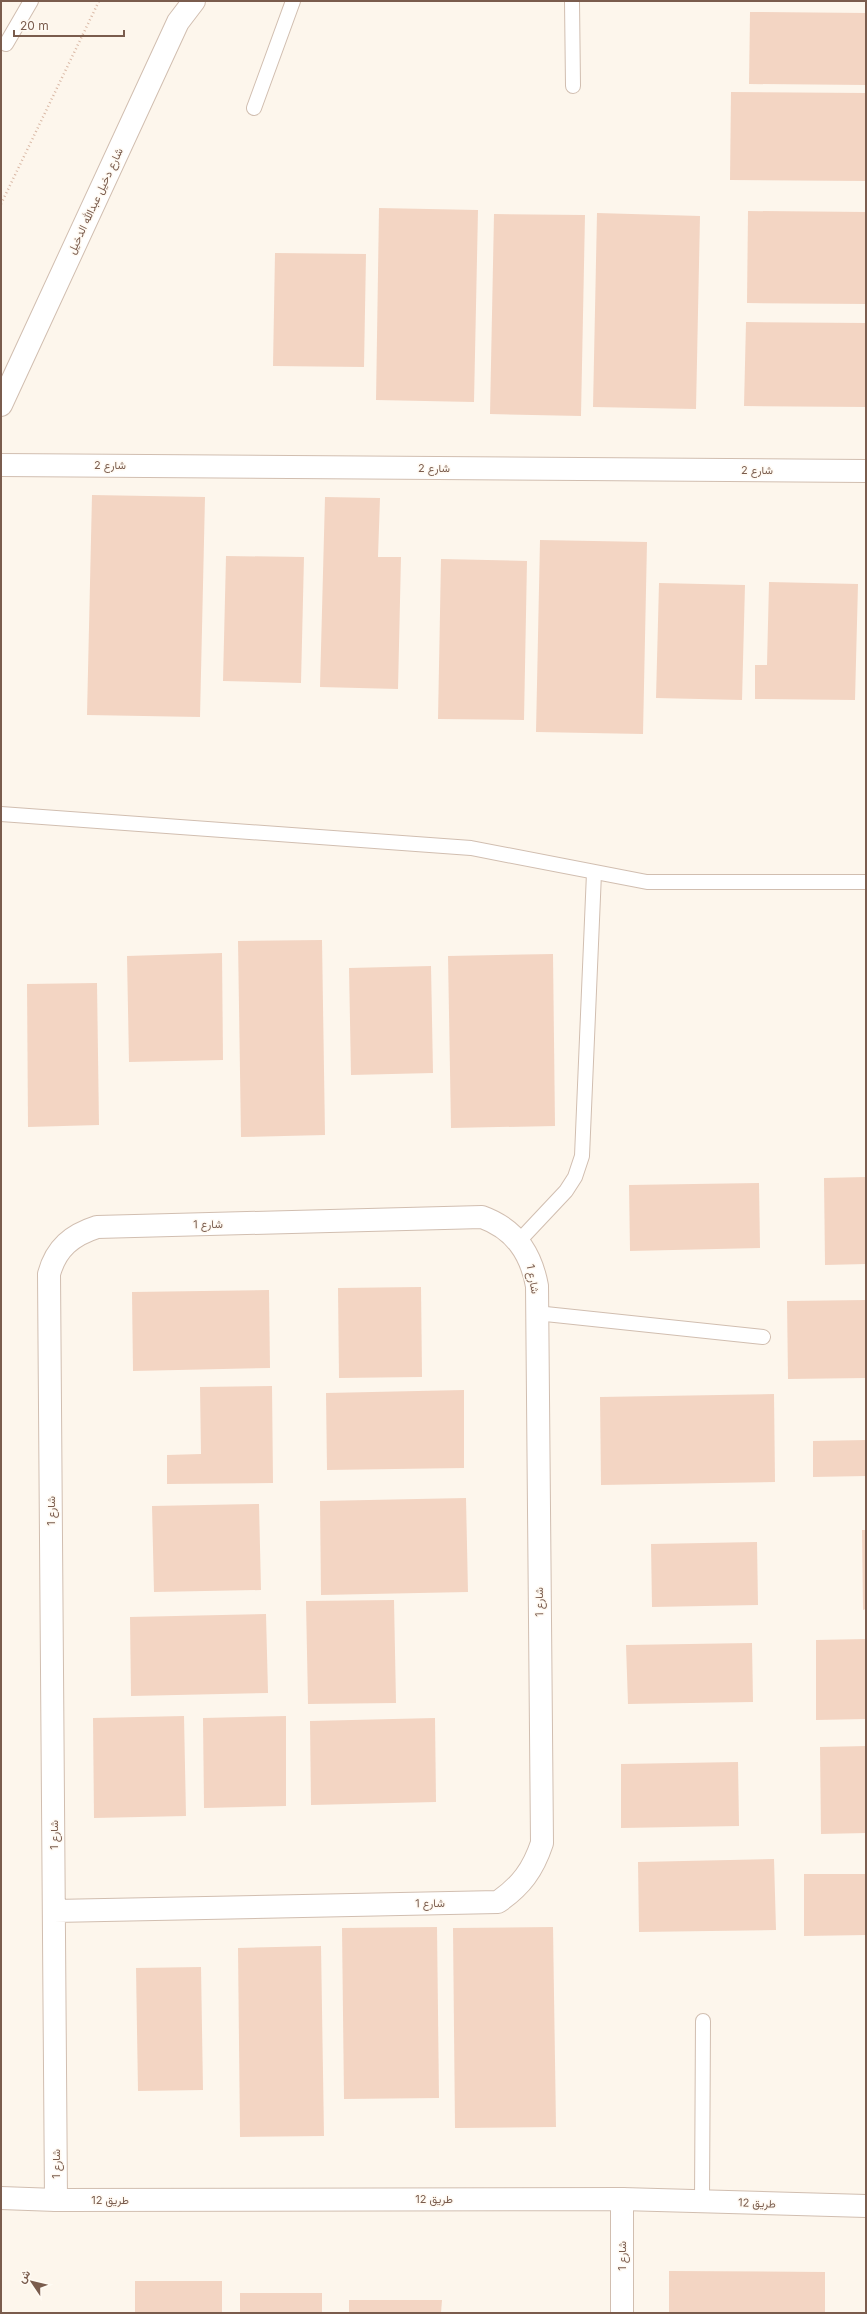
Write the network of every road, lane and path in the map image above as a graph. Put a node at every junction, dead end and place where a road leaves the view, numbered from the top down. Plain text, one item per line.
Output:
1 (31, 1) edge
2 (99, 1) edge
3 (194, 1) edge
4 (293, 1) edge
5 (572, 1) edge
6 (6, 44) dead end
7 (573, 86) dead end
8 (254, 108) dead end
9 (1, 204) edge
10 (1, 405) edge
11 (1, 465) edge
12 (866, 471) edge
13 (1, 814) edge
14 (594, 873) junction
15 (866, 882) edge
16 (519, 1241) junction
17 (536, 1313) junction
18 (763, 1337) dead end
19 (54, 1911) junction
20 (703, 2021) dead end
21 (1, 2198) edge
22 (622, 2199) junction
23 (56, 2200) junction
24 (702, 2201) junction
25 (866, 2206) edge
26 (622, 2313) edge

1 - 6 lane
2 - 9 path
3 - 10 street, شارع دخيل عبدالله الدخيل
4 - 8 lane
5 - 7 lane
11 - 12 street, شارع 2
13 - 14 lane
14 - 15 lane
14 - 16 lane
16 - 17 street, شارع 1
16 - 19 street, شارع 1
17 - 18 lane
17 - 19 street, شارع 1
19 - 23 street, شارع 1
20 - 24 lane
21 - 23 street, طريق 12
22 - 23 street, طريق 12
22 - 24 street, طريق 12
22 - 26 street, شارع 1
24 - 25 street, طريق 12

